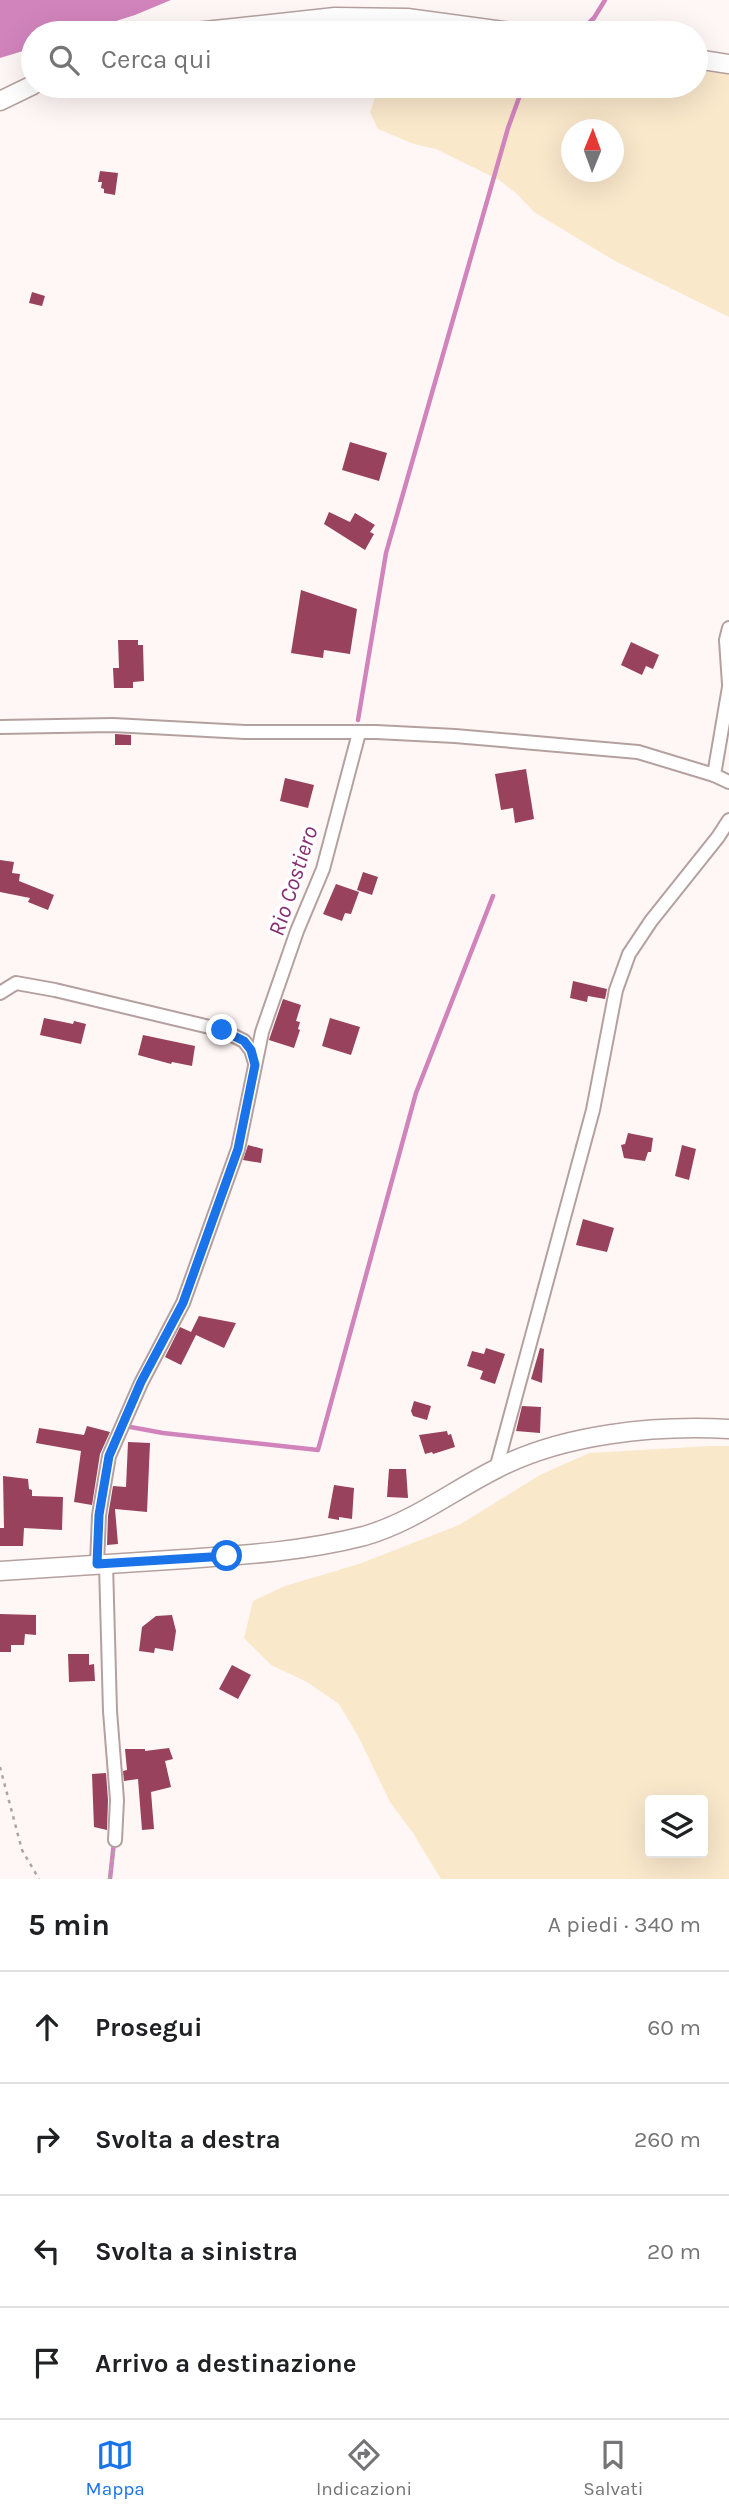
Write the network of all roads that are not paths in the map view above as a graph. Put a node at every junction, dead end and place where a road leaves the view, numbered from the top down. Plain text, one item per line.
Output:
1 (298, 21) edge
2 (429, 21) edge
3 (708, 61) edge
4 (729, 64) edge
5 (21, 91) edge
6 (0, 101) edge
7 (729, 628) edge
8 (729, 685) edge
9 (0, 727) edge
10 (359, 733) junction
11 (714, 775) junction
12 (729, 782) edge
13 (729, 820) edge
14 (0, 993) edge
15 (255, 1065) junction
16 (729, 1429) edge
17 (496, 1469) junction
18 (102, 1564) junction
19 (0, 1571) edge
20 (116, 1840) road end

1 - 2 main road
3 - 4 main road
5 - 6 main road
7 - 8 street
8 - 11 street
9 - 10 street
10 - 11 street
10 - 15 street
11 - 12 street
13 - 17 street
14 - 15 street
15 - 18 street
16 - 17 main road
17 - 18 main road
18 - 19 main road
18 - 20 street

